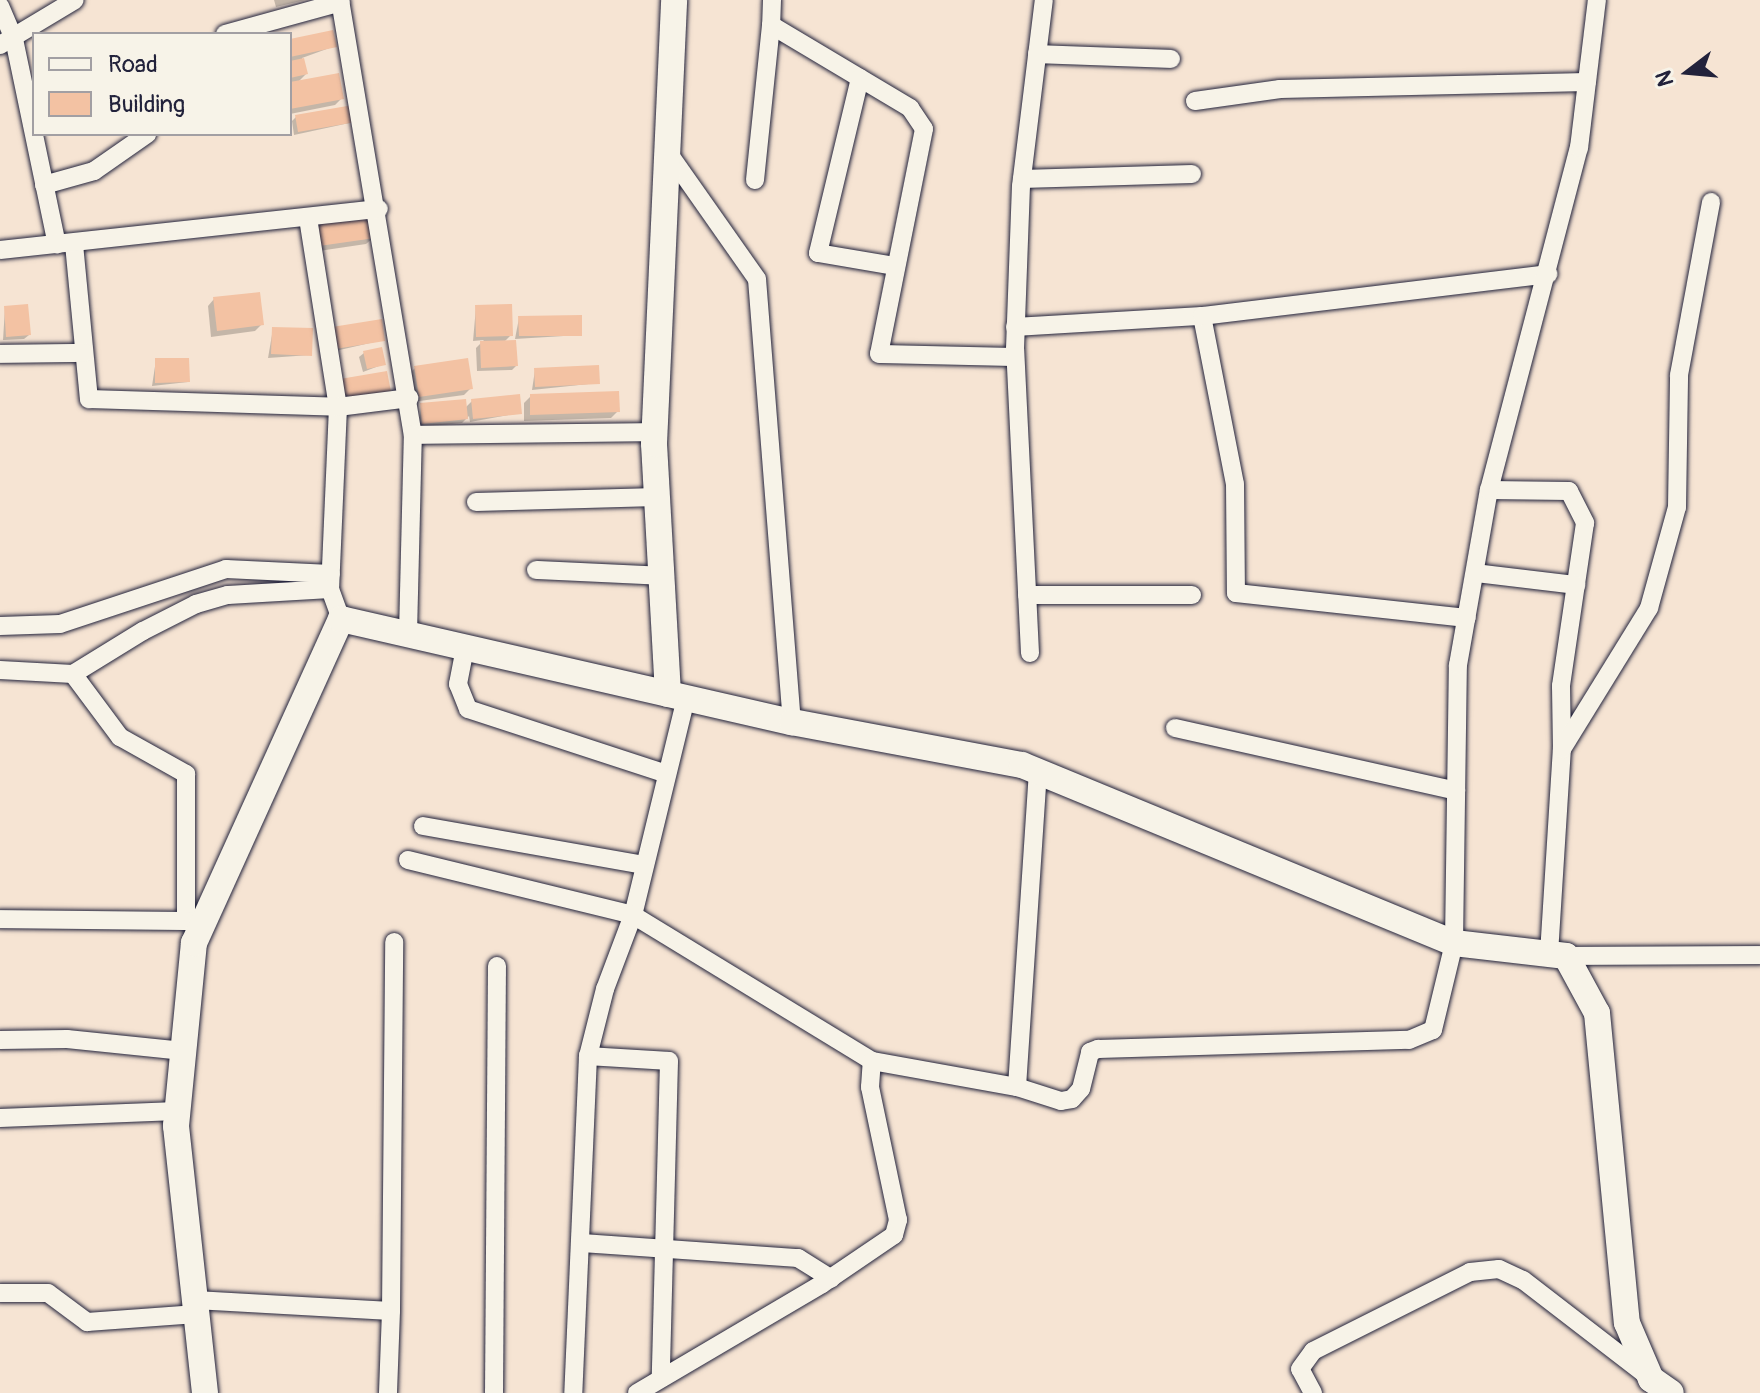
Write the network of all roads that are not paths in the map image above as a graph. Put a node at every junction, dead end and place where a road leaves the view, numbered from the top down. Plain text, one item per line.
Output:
1 (75, 0) edge
2 (674, 0) edge
3 (772, 0) edge
4 (1044, 0) edge
5 (1597, 0) edge
6 (340, 1) edge
7 (0, 6) edge
8 (771, 25) junction
9 (232, 32) edge
10 (7, 42) edge
11 (1037, 54) junction
12 (1171, 59) dead end
13 (860, 78) junction
14 (1587, 82) junction
15 (1195, 101) dead end
16 (144, 136) edge
17 (666, 149) junction
18 (1192, 174) dead end
19 (1022, 179) junction
20 (755, 180) dead end
21 (44, 185) junction
22 (1711, 202) dead end
23 (379, 209) junction
24 (308, 218) junction
25 (66, 244) junction
26 (0, 250) edge
27 (894, 266) junction
28 (1548, 274) junction
29 (1202, 316) junction
30 (1015, 327) junction
31 (84, 353) junction
32 (0, 354) edge
33 (1015, 357) junction
34 (409, 398) junction
35 (338, 407) junction
36 (654, 432) junction
37 (413, 435) junction
38 (1489, 490) junction
39 (657, 497) junction
40 (476, 502) dead end
41 (536, 570) dead end
42 (1475, 573) junction
43 (662, 576) junction
44 (330, 582) junction
45 (1576, 585) junction
46 (1027, 595) junction
47 (1192, 595) dead end
48 (1467, 618) junction
49 (341, 619) junction
50 (0, 626) edge
51 (408, 634) junction
52 (465, 648) junction
53 (1030, 653) dead end
54 (0, 670) edge
55 (73, 674) junction
56 (677, 696) junction
57 (792, 722) junction
58 (1175, 728) dead end
59 (1562, 749) junction
60 (1038, 772) junction
61 (667, 774) junction
62 (1456, 791) junction
63 (423, 826) dead end
64 (408, 860) dead end
65 (645, 865) junction
66 (633, 915) junction
67 (0, 919) edge
68 (195, 921) junction
69 (394, 942) dead end
70 (1454, 943) junction
71 (1558, 955) junction
72 (1760, 955) edge
73 (497, 966) dead end
74 (0, 1040) edge
75 (183, 1051) junction
76 (588, 1056) junction
77 (872, 1061) junction
78 (1017, 1087) junction
79 (177, 1111) junction
80 (0, 1118) edge
81 (582, 1243) junction
82 (663, 1249) junction
83 (831, 1279) junction
84 (0, 1293) edge
85 (196, 1307) junction
86 (391, 1311) junction
87 (661, 1376) junction
88 (1661, 1386) edge
89 (205, 1393) edge
90 (388, 1393) edge
91 (494, 1393) edge
92 (573, 1393) edge
93 (637, 1393) edge
94 (1313, 1393) edge

1 - 10 street
2 - 17 street
3 - 8 street
4 - 11 street
5 - 14 street
6 - 9 street
6 - 23 street
7 - 10 street
8 - 13 street
8 - 20 street
10 - 21 street
11 - 12 street
11 - 19 street
13 - 27 street
13 - 27 street
14 - 15 street
14 - 28 street
16 - 21 street
17 - 36 street
17 - 57 street
18 - 19 street
19 - 30 street
21 - 25 street
22 - 59 street
23 - 24 street
23 - 34 street
24 - 25 street
24 - 35 street
25 - 26 street
25 - 31 street
27 - 33 street
28 - 29 street
28 - 38 street
29 - 30 street
29 - 48 street
30 - 33 street
31 - 32 street
31 - 35 street
33 - 46 street
34 - 35 street
34 - 37 street
35 - 44 street
36 - 37 street
36 - 39 street
37 - 51 street
38 - 42 street
38 - 45 street
39 - 40 street
39 - 43 street
41 - 43 street
42 - 45 street
42 - 48 street
43 - 56 street
44 - 49 street
44 - 50 street
44 - 55 street
45 - 59 street
46 - 47 street
46 - 53 street
48 - 62 street
49 - 51 street
49 - 68 street
51 - 52 street
52 - 56 street
52 - 61 street
54 - 55 street
55 - 68 street
56 - 57 street
56 - 61 street
57 - 60 street
58 - 62 street
59 - 71 street
60 - 70 street
60 - 78 street
61 - 65 street
62 - 70 street
63 - 65 street
64 - 66 street
65 - 66 street
66 - 76 street
66 - 77 street
67 - 68 street
68 - 75 street
69 - 86 street
70 - 71 street
70 - 78 street
71 - 72 street
71 - 88 street
73 - 91 street
74 - 75 street
75 - 79 street
76 - 81 street
76 - 82 street
77 - 78 street
77 - 83 street
79 - 80 street
79 - 85 street
81 - 82 street
81 - 92 street
82 - 83 street
82 - 87 street
83 - 87 street
84 - 85 street
85 - 86 street
85 - 89 street
86 - 90 street
87 - 93 street
88 - 94 street

